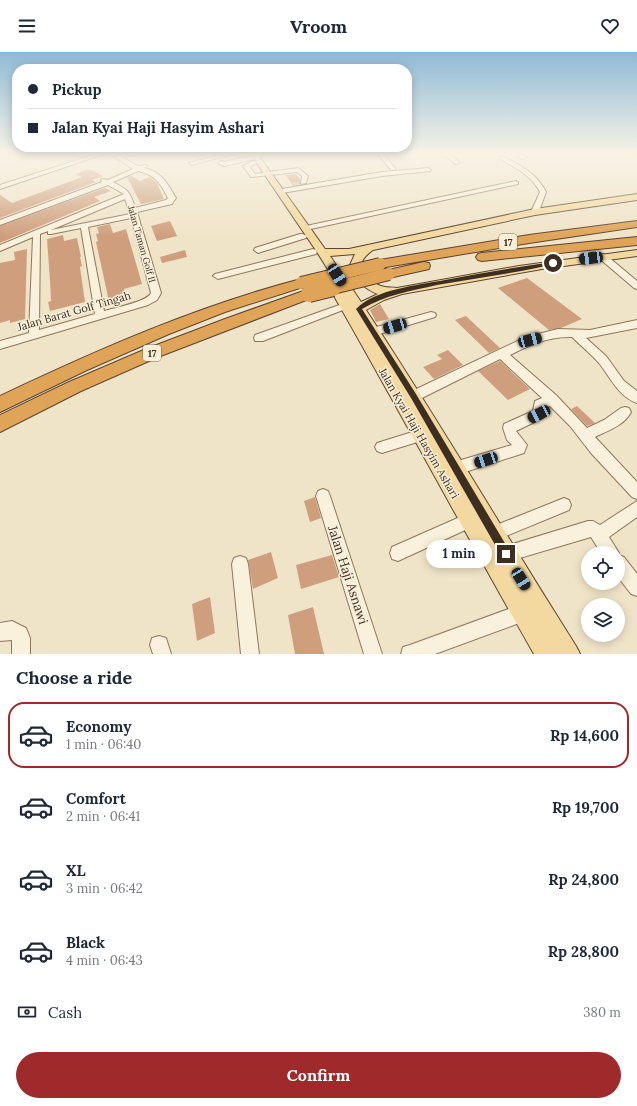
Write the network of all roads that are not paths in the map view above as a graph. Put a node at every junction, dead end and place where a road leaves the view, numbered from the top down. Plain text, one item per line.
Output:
1 (14, 181) edge
2 (16, 181) edge
3 (106, 181) junction
4 (162, 181) edge
5 (275, 181) edge
6 (331, 181) edge
7 (537, 181) edge
8 (516, 183) dead end
9 (0, 186) edge
10 (282, 188) junction
11 (128, 195) junction
12 (637, 197) edge
13 (535, 212) junction
14 (133, 213) junction
15 (637, 215) edge
16 (0, 219) edge
17 (0, 223) edge
18 (637, 224) edge
19 (84, 225) junction
20 (305, 232) junction
21 (637, 234) edge
22 (35, 235) junction
23 (637, 241) edge
24 (0, 248) edge
25 (369, 248) junction
26 (258, 250) dead end
27 (318, 252) junction
28 (479, 252) junction
29 (637, 253) edge
30 (603, 257) junction
31 (218, 276) dead end
32 (637, 286) edge
33 (305, 289) junction
34 (399, 291) junction
35 (154, 298) joint
36 (352, 307) junction
37 (431, 315) dead end
38 (100, 316) junction
39 (637, 324) edge
40 (373, 332) junction
41 (575, 334) junction
42 (34, 335) junction
43 (259, 338) dead end
44 (0, 345) edge
45 (502, 354) junction
46 (414, 396) junction
47 (637, 398) edge
48 (552, 399) junction
49 (0, 404) edge
50 (626, 412) dead end
51 (0, 424) edge
52 (422, 435) junction
53 (585, 435) junction
54 (382, 447) dead end
55 (456, 468) junction
56 (637, 492) edge
57 (324, 496) dead end
58 (564, 505) dead end
59 (637, 508) edge
60 (469, 521) junction
61 (494, 533) junction
62 (600, 534) junction
63 (606, 546) edge
64 (398, 553) dead end
65 (506, 554) junction
66 (240, 564) dead end
67 (625, 572) edge
68 (637, 588) edge
69 (522, 613) junction
70 (0, 632) edge
71 (21, 654) edge
72 (250, 654) edge
73 (373, 654) edge
74 (410, 654) edge
75 (547, 654) edge
76 (568, 654) edge

1 - 9 street
2 - 9 street
3 - 11 street, Jalan Taman Golf II
3 - 16 street
3 - 17 street
4 - 14 street
5 - 10 main road, Jalan Kyai Haji Hasyim Ashari
6 - 10 street
7 - 13 street
8 - 20 street
10 - 20 main road, Jalan Kyai Haji Hasyim Ashari
11 - 14 street, Jalan Taman Golf II
11 - 22 street
12 - 13 main road
13 - 25 main road
14 - 19 street
14 - 35 street, Jalan Taman Golf II
15 - 28 highway
18 - 28 highway, 17
19 - 22 street
19 - 38 street
20 - 26 street
20 - 27 main road, Jalan Kyai Haji Hasyim Ashari
21 - 28 highway, 17
22 - 24 street
22 - 42 street
23 - 28 highway
25 - 27 main road
25 - 34 main road
27 - 31 street
27 - 36 main road, Jalan Kyai Haji Hasyim Ashari
28 - 33 highway, 17, bridge
28 - 33 highway, 17, bridge
29 - 30 main road
30 - 32 street
30 - 34 main road
33 - 49 highway, 17
33 - 51 highway, 17
34 - 36 main road
35 - 38 street, Jalan Barat Golf Tingah
36 - 40 main road, Jalan Kyai Haji Hasyim Ashari
36 - 43 street
36 - 52 main road, Jalan Kyai Haji Hasyim Ashari
37 - 40 street
38 - 42 street, Jalan Barat Golf Tingah
39 - 41 street
40 - 46 main road, Jalan Kyai Haji Hasyim Ashari
41 - 45 street
41 - 47 street
42 - 44 street, Jalan Barat Golf Tingah
45 - 46 street
45 - 48 street
46 - 55 main road, Jalan Kyai Haji Hasyim Ashari
48 - 53 street
48 - 55 street
50 - 53 street
52 - 54 street
52 - 60 main road, Jalan Kyai Haji Hasyim Ashari
53 - 56 street
55 - 61 main road, Jalan Kyai Haji Hasyim Ashari
57 - 73 street, Jalan Haji Asnawi
58 - 61 street
59 - 62 street
60 - 64 street
60 - 69 main road, Jalan Kyai Haji Hasyim Ashari
61 - 65 main road, Jalan Kyai Haji Hasyim Ashari
62 - 63 street
62 - 65 street
65 - 76 main road, Jalan Kyai Haji Hasyim Ashari
66 - 72 street
67 - 68 street
69 - 74 street
69 - 75 main road, Jalan Kyai Haji Hasyim Ashari
70 - 71 street

